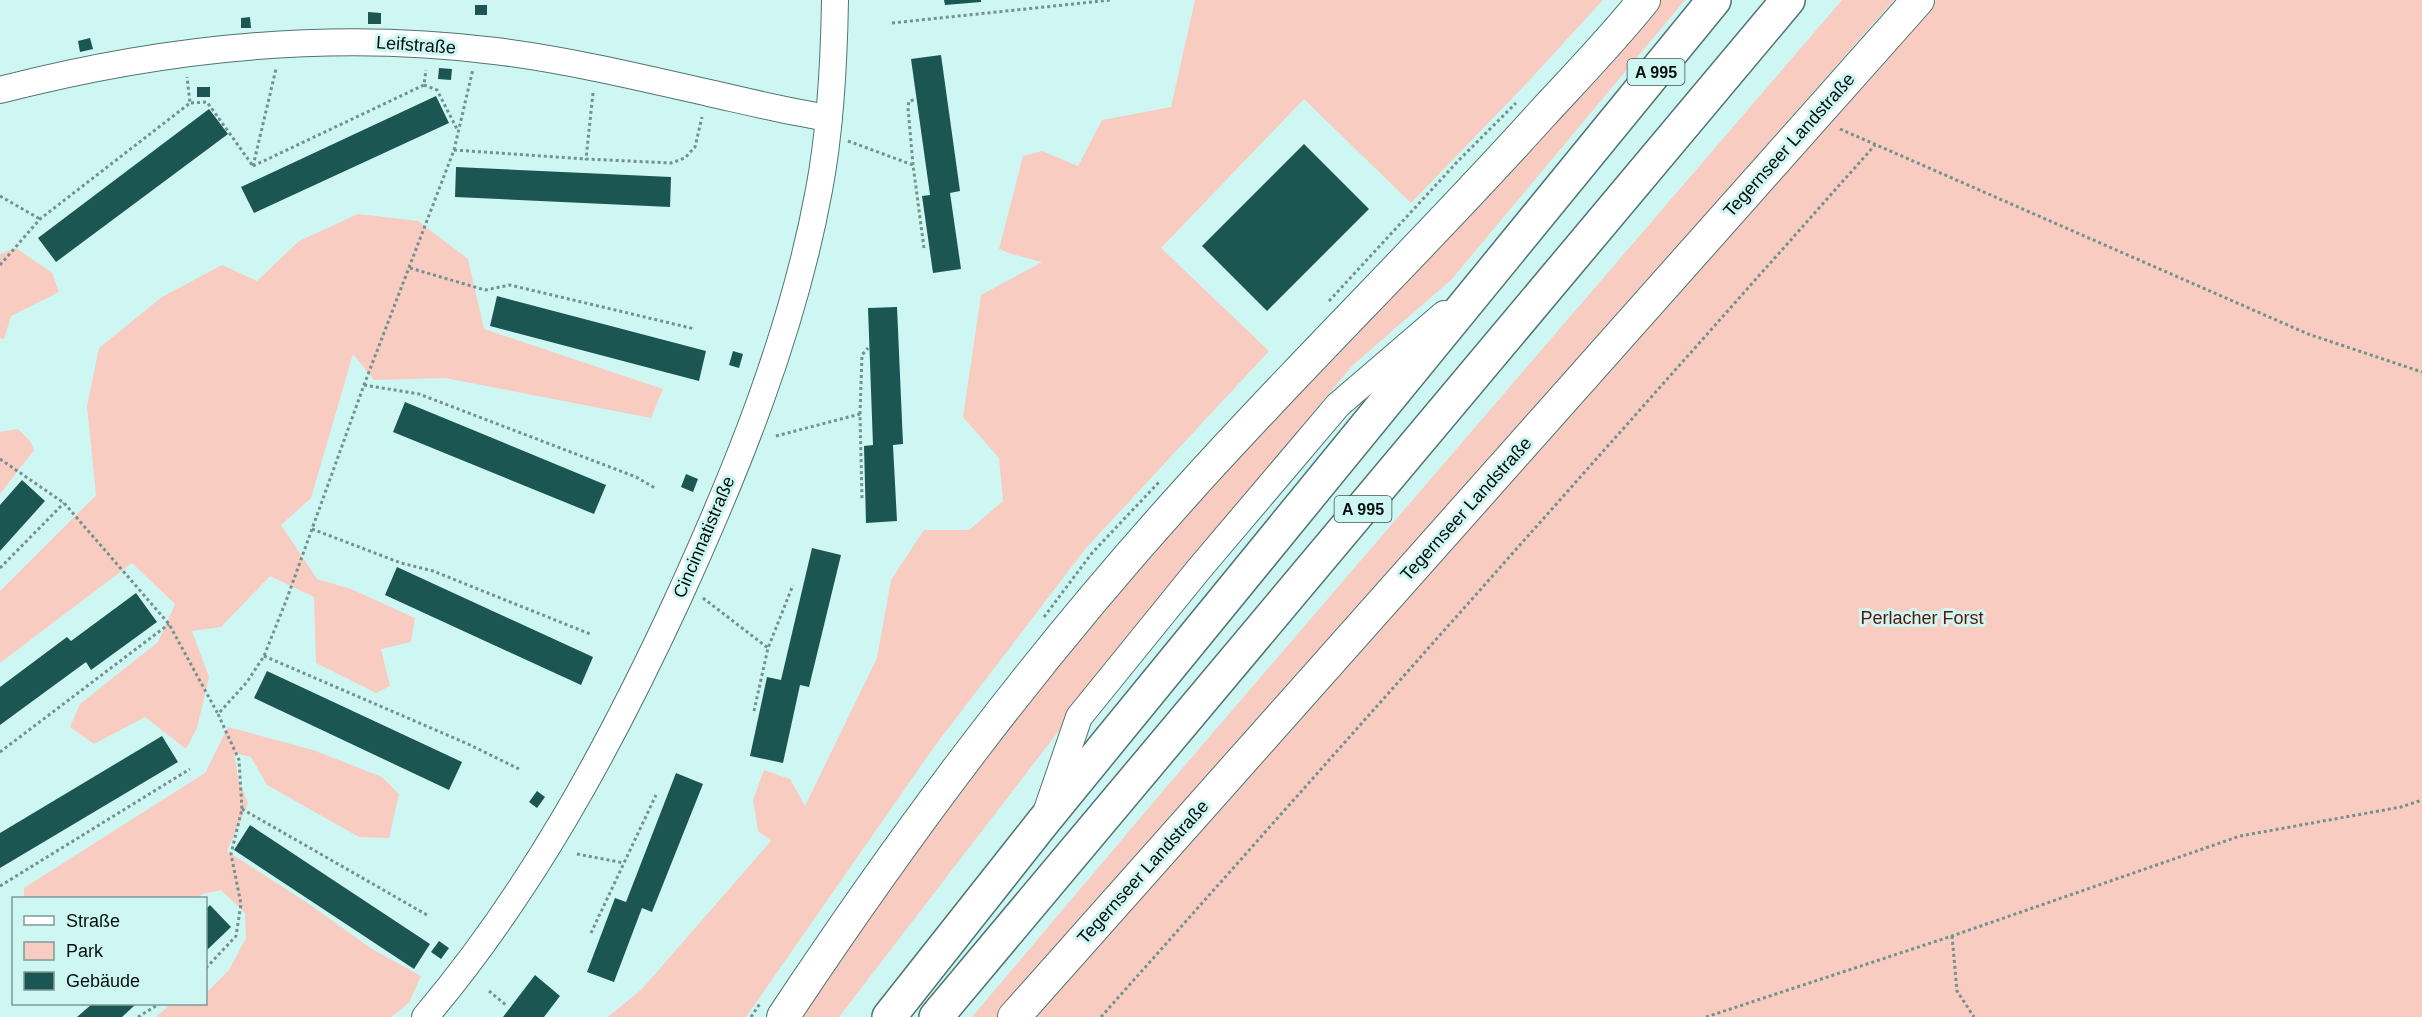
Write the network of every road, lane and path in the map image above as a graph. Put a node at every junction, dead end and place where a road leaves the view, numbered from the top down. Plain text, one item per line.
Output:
1 (835, 0) edge
2 (1111, 0) edge
3 (1644, 0) edge
4 (1714, 0) edge
5 (1788, 0) edge
6 (1918, 0) edge
7 (892, 23) dead end
8 (474, 61) dead end
9 (276, 69) dead end
10 (426, 70) dead end
11 (187, 77) dead end
12 (424, 85) junction
13 (0, 90) edge
14 (593, 93) dead end
15 (914, 100) dead end
16 (190, 103) junction
17 (702, 117) dead end
18 (829, 118) junction
19 (1840, 129) dead end
20 (459, 133) junction
21 (846, 140) dead end
22 (1875, 145) junction
23 (454, 150) junction
24 (586, 159) junction
25 (913, 165) junction
26 (253, 166) junction
27 (0, 196) edge
28 (39, 219) junction
29 (924, 248) dead end
30 (0, 265) edge
31 (410, 268) junction
32 (696, 329) dead end
33 (868, 348) dead end
34 (2422, 372) edge
35 (364, 385) junction
36 (860, 414) junction
37 (776, 436) dead end
38 (0, 459) edge
39 (655, 488) dead end
40 (862, 499) dead end
41 (64, 503) junction
42 (312, 529) junction
43 (0, 568) edge
44 (793, 585) dead end
45 (697, 594) dead end
46 (169, 624) junction
47 (590, 634) dead end
48 (768, 648) junction
49 (264, 656) junction
50 (754, 711) dead end
51 (218, 714) junction
52 (0, 752) edge
53 (190, 769) dead end
54 (519, 769) dead end
55 (656, 795) dead end
56 (2422, 800) edge
57 (242, 809) junction
58 (577, 854) dead end
59 (624, 863) junction
60 (0, 886) edge
61 (427, 915) dead end
62 (591, 933) dead end
63 (1952, 936) junction
64 (207, 967) edge
65 (489, 991) dead end
66 (157, 1005) edge
67 (507, 1006) dead end
68 (138, 1017) edge
69 (425, 1017) edge
70 (783, 1017) edge
71 (889, 1017) edge
72 (936, 1017) edge
73 (1014, 1017) edge
74 (1101, 1017) edge
75 (1706, 1017) edge
76 (1974, 1017) edge

1 - 18 street, Cincinnatistraße
2 - 7 path
3 - 70 main road
4 - 71 highway, A 995
5 - 72 highway, A 995
6 - 73 main road, Tegernseer Landstraße
8 - 20 path
9 - 26 path
10 - 12 path
11 - 16 path
12 - 20 path
12 - 26 path
13 - 18 street, Leifstraße
14 - 24 path
15 - 25 path
16 - 26 path
16 - 28 path
17 - 24 path
18 - 69 street, Cincinnatistraße
19 - 22 path
20 - 23 path
21 - 25 path
22 - 34 path
22 - 74 path
23 - 24 path
23 - 31 path
25 - 29 path
27 - 28 path
28 - 30 path
31 - 32 path
31 - 35 path
33 - 36 path
35 - 39 path
35 - 42 path
36 - 37 path
36 - 40 path
38 - 41 path
41 - 43 path
41 - 46 path
42 - 47 path
42 - 49 path
44 - 48 path
45 - 48 path
46 - 51 path
46 - 52 path
48 - 50 path
49 - 51 path
49 - 54 path
51 - 57 path
53 - 60 path
55 - 59 path
56 - 63 path
57 - 61 path
57 - 64 path
58 - 59 path
59 - 62 path
63 - 75 path
63 - 76 path
65 - 67 path
66 - 68 path

